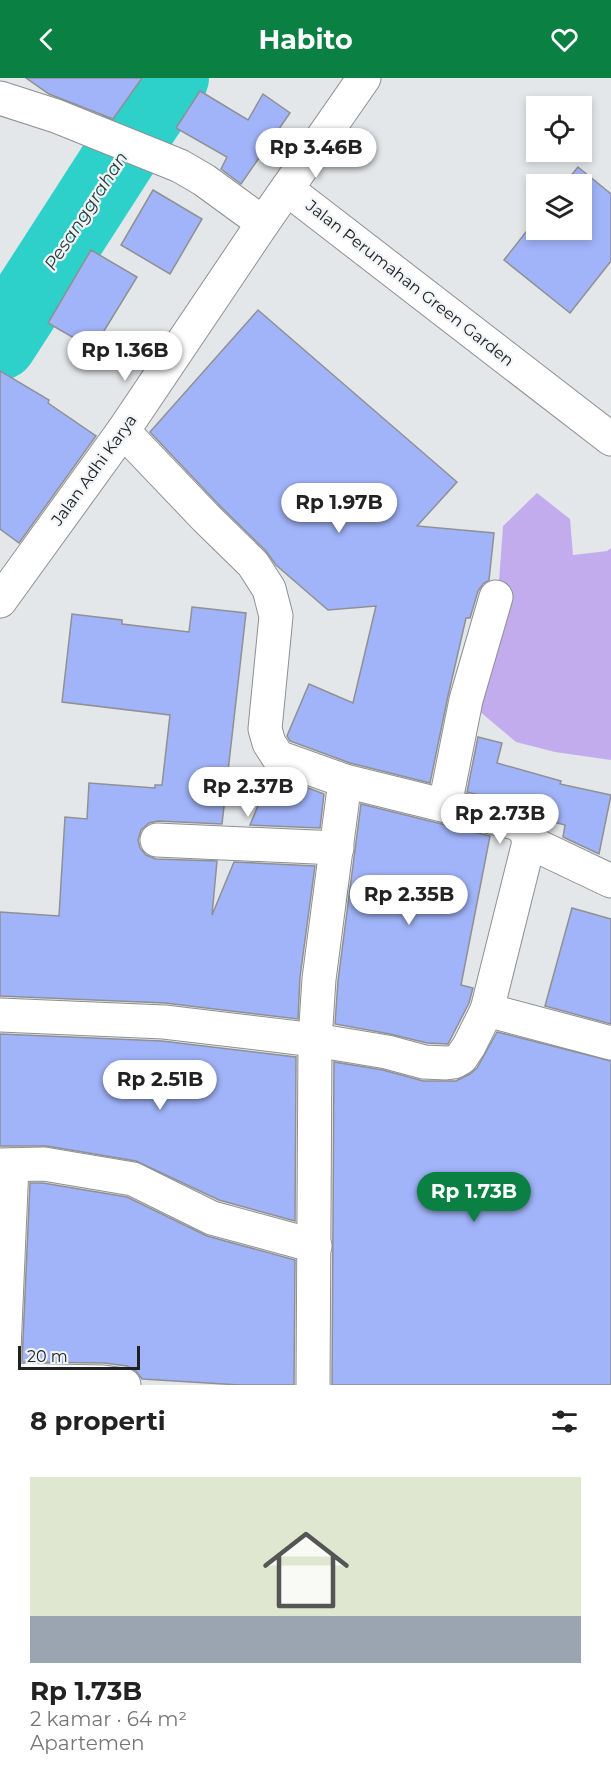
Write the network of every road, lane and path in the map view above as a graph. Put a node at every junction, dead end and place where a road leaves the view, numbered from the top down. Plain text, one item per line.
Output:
1 (364, 78) edge
2 (0, 98) edge
3 (287, 189) junction
4 (263, 223) junction
5 (123, 431) junction
6 (611, 439) edge
7 (496, 597) dead end
8 (0, 601) edge
9 (345, 781) junction
10 (445, 806) junction
11 (157, 840) dead end
12 (529, 842) junction
13 (338, 848) junction
14 (611, 881) edge
15 (487, 1010) junction
16 (0, 1015) edge
17 (315, 1040) junction
18 (611, 1043) edge
19 (6, 1165) edge
20 (315, 1246) junction
21 (124, 1385) edge
22 (313, 1385) edge

1 - 3 street
2 - 4 street
3 - 4 street, Jalan Adhi Karya
3 - 6 street, Jalan Perumahan Green Garden
4 - 5 street, Jalan Adhi Karya
5 - 8 street, Jalan Adhi Karya
5 - 9 street
7 - 10 street
9 - 10 street
9 - 13 street
10 - 12 street
11 - 13 street
12 - 14 street
12 - 15 street
13 - 17 street
15 - 17 street
15 - 18 street
16 - 17 street
17 - 20 street
19 - 20 street
19 - 21 street
20 - 22 street

